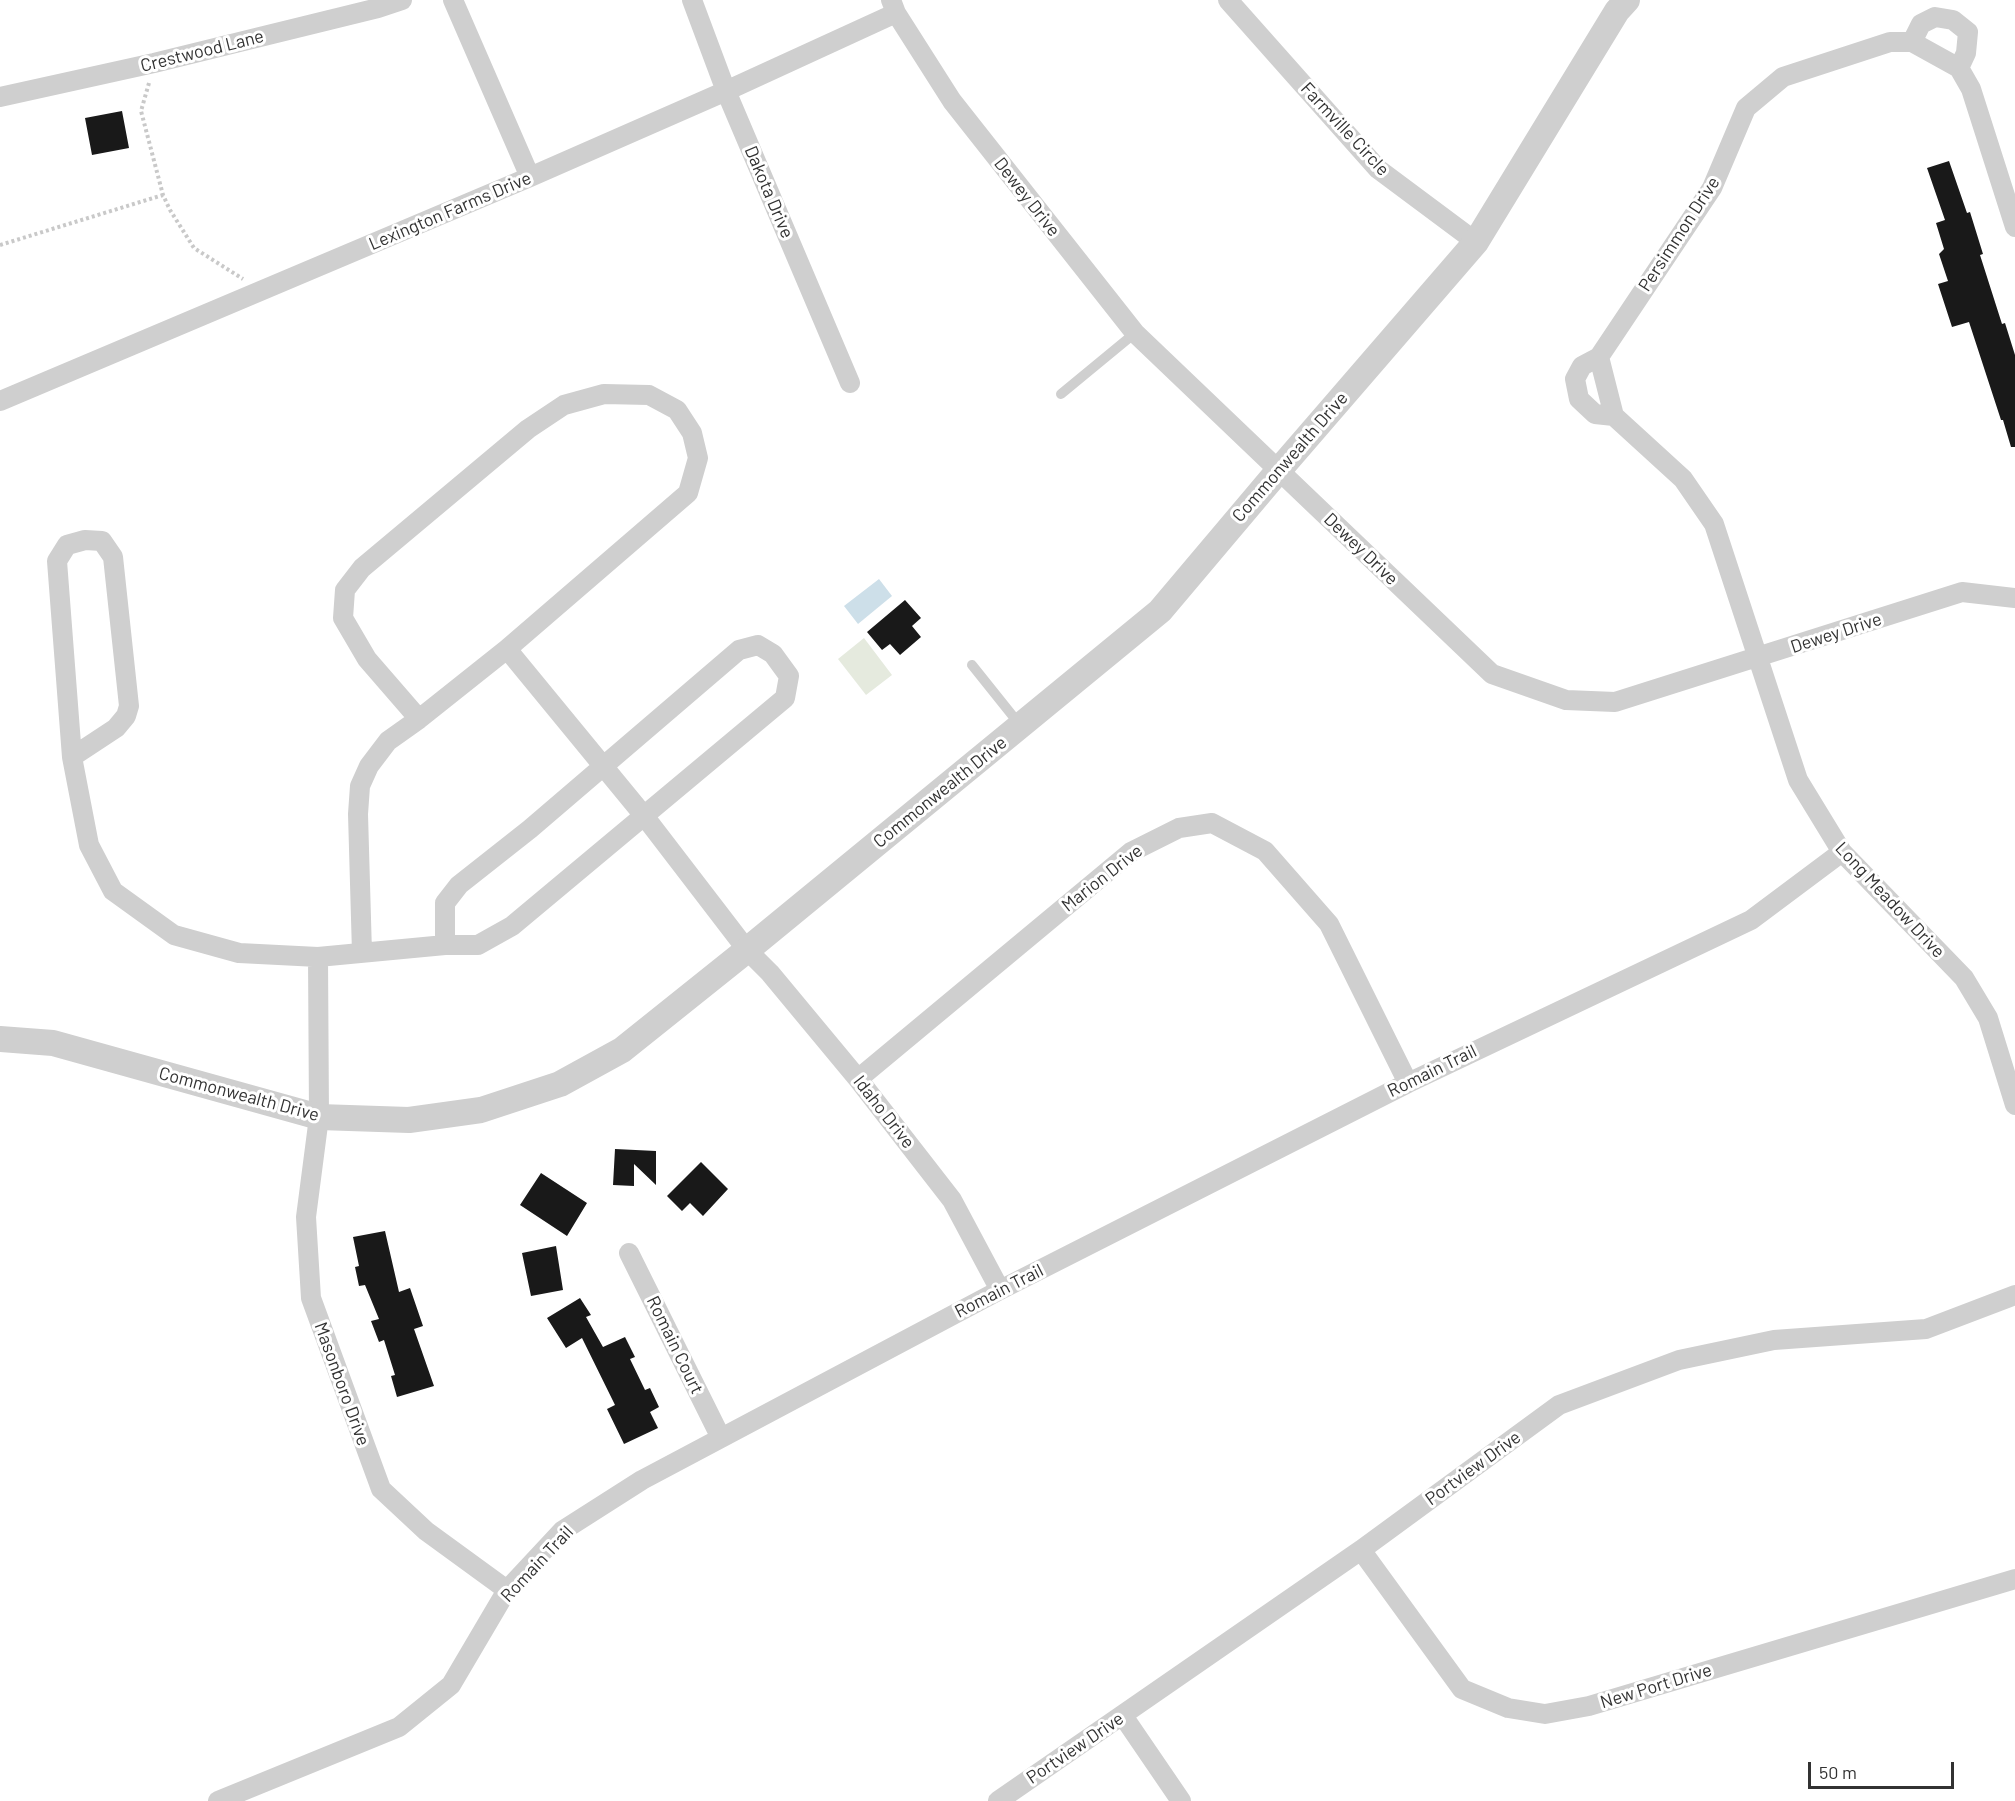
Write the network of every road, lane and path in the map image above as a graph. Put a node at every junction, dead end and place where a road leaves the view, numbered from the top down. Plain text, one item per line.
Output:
1 (402, 0) edge
2 (453, 0) edge
3 (692, 0) edge
4 (1228, 0) edge
5 (1627, 0) edge
6 (893, 7) edge
7 (1912, 42) junction
8 (154, 63) junction
9 (1959, 68) junction
10 (726, 91) junction
11 (0, 97) edge
12 (530, 177) junction
13 (163, 195) junction
14 (2015, 227) edge
15 (1476, 242) junction
16 (0, 244) edge
17 (253, 295) junction
18 (1135, 333) junction
19 (1599, 357) junction
20 (850, 383) dead end
21 (1061, 394) dead end
22 (0, 401) edge
23 (1614, 416) junction
24 (1279, 470) junction
25 (2015, 598) edge
26 (507, 649) junction
27 (1759, 657) junction
28 (972, 665) dead end
29 (419, 718) junction
30 (1021, 726) junction
31 (72, 757) junction
32 (603, 767) junction
33 (645, 817) junction
34 (1842, 852) junction
35 (445, 945) junction
36 (747, 950) junction
37 (362, 953) junction
38 (318, 957) junction
39 (0, 1039) edge
40 (858, 1079) junction
41 (1407, 1083) junction
42 (2015, 1105) edge
43 (319, 1117) junction
44 (630, 1253) dead end
45 (1000, 1290) junction
46 (2015, 1295) edge
47 (721, 1438) junction
48 (1360, 1550) junction
49 (2015, 1579) edge
50 (507, 1590) junction
51 (1123, 1716) junction
52 (218, 1801) edge
53 (998, 1801) edge
54 (1181, 1801) edge

1 - 8 street, Crestwood Lane
2 - 12 street
3 - 10 street, Dakota Drive
4 - 15 street, Farmville Circle
5 - 15 street, Commonwealth Drive
6 - 10 street, Lexington Farms Drive
6 - 18 street, Dewey Drive
7 - 9 street
7 - 9 street
7 - 19 street, Persimmon Drive
8 - 11 street, Crestwood Lane
8 - 13 path
9 - 14 street
10 - 12 street, Lexington Farms Drive
10 - 20 street, Dakota Drive
12 - 17 street, Lexington Farms Drive
13 - 16 path
13 - 17 path
15 - 24 street, Commonwealth Drive
17 - 22 street, Lexington Farms Drive
18 - 21 lane
18 - 24 street, Dewey Drive
19 - 23 street
19 - 23 street, Persimmon Drive
23 - 27 street, Persimmon Drive
24 - 27 street, Dewey Drive
24 - 30 street, Commonwealth Drive
25 - 27 street, Dewey Drive
26 - 29 street
26 - 29 street
26 - 32 street, Idaho Drive
27 - 34 street, Long Meadow Drive
28 - 30 lane
29 - 37 street
30 - 36 street, Commonwealth Drive
31 - 31 street
31 - 38 street
32 - 33 street, Idaho Drive
32 - 33 street
32 - 35 street
33 - 35 street
33 - 36 street, Idaho Drive
34 - 41 street, Romain Trail
34 - 42 street, Long Meadow Drive
35 - 37 street
36 - 40 street, Idaho Drive
36 - 43 street, Commonwealth Drive
37 - 38 street
38 - 43 street, Masonboro Drive
39 - 43 street, Commonwealth Drive
40 - 41 street, Marion Drive
40 - 45 street, Idaho Drive
41 - 45 street, Romain Trail
43 - 50 street, Masonboro Drive
44 - 47 street, Romain Court
45 - 47 street, Romain Trail
46 - 48 street, Portview Drive
47 - 50 street, Romain Trail
48 - 49 street, New Port Drive
48 - 51 street, Portview Drive
50 - 52 street, Romain Trail
51 - 53 street, Portview Drive
51 - 54 street

